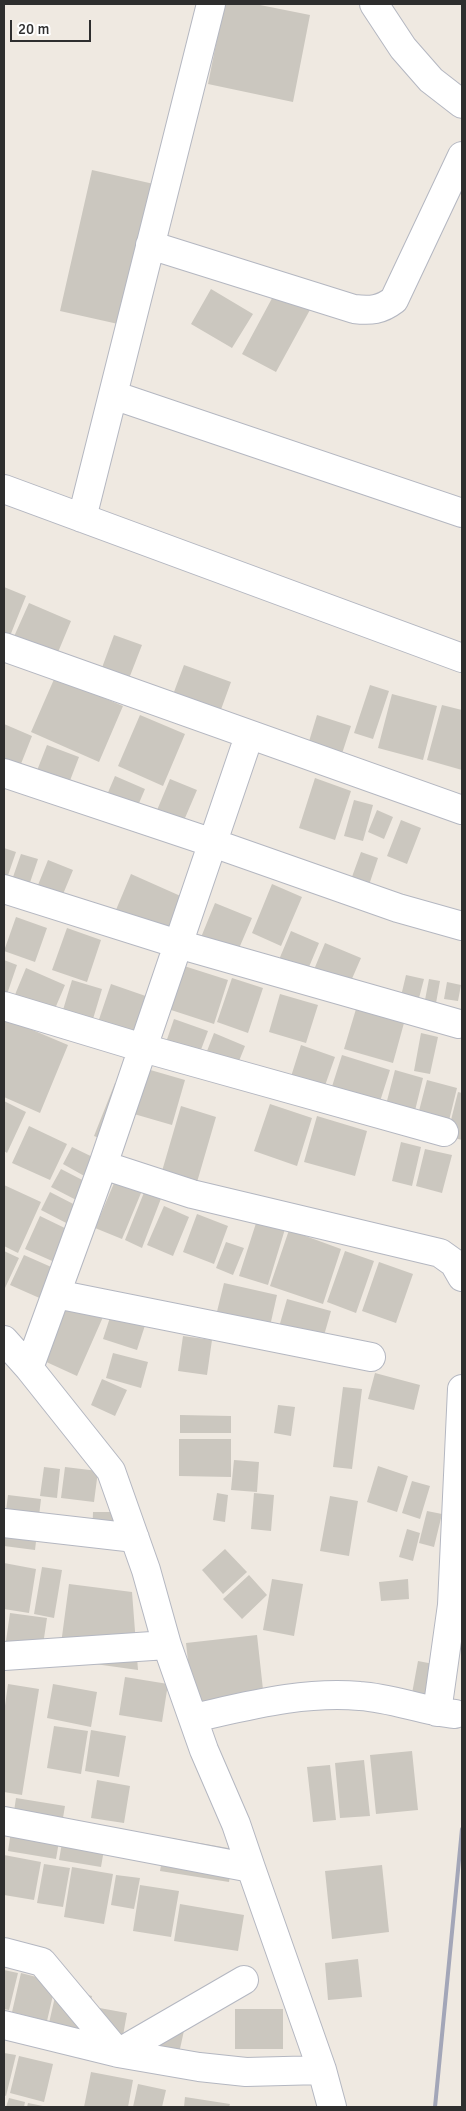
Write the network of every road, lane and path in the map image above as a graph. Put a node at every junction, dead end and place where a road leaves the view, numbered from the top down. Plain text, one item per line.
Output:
1 (211, 4) edge
2 (374, 4) edge
3 (462, 104) edge
4 (462, 156) edge
5 (150, 245) junction
6 (113, 394) junction
7 (4, 488) edge
8 (462, 513) edge
9 (82, 518) junction
10 (4, 648) edge
11 (462, 658) edge
12 (249, 736) junction
13 (4, 773) edge
14 (462, 810) edge
15 (212, 842) junction
16 (4, 889) edge
17 (462, 926) edge
18 (178, 944) junction
19 (4, 1006) edge
20 (459, 1024) dead end
21 (143, 1048) junction
22 (444, 1132) dead end
23 (103, 1165) junction
24 (462, 1277) edge
25 (56, 1294) junction
26 (4, 1340) edge
27 (371, 1357) dead end
28 (29, 1368) junction
29 (462, 1389) edge
30 (4, 1523) edge
31 (135, 1538) junction
32 (166, 1644) junction
33 (4, 1656) edge
34 (193, 1718) junction
35 (4, 1821) edge
36 (252, 1868) junction
37 (4, 1952) edge
38 (244, 1980) dead end
39 (4, 2026) edge
40 (118, 2053) junction
41 (322, 2070) junction
42 (332, 2107) edge

1 - 5 street
2 - 3 street
4 - 5 street
5 - 6 street
6 - 8 street
6 - 9 street
7 - 9 street
9 - 11 street
10 - 12 street
12 - 14 street
12 - 15 street
13 - 15 street
15 - 17 street
15 - 18 street
16 - 18 street
18 - 20 street
18 - 21 street
19 - 21 street
21 - 22 street
21 - 23 street
23 - 24 street
23 - 25 street
25 - 27 street
25 - 28 street
26 - 28 street
28 - 31 street
29 - 34 street
30 - 31 street
31 - 32 street
32 - 33 street
32 - 34 street
34 - 36 street
35 - 36 street
36 - 41 street
37 - 40 street
38 - 40 street
39 - 40 street
40 - 41 street
41 - 42 street

